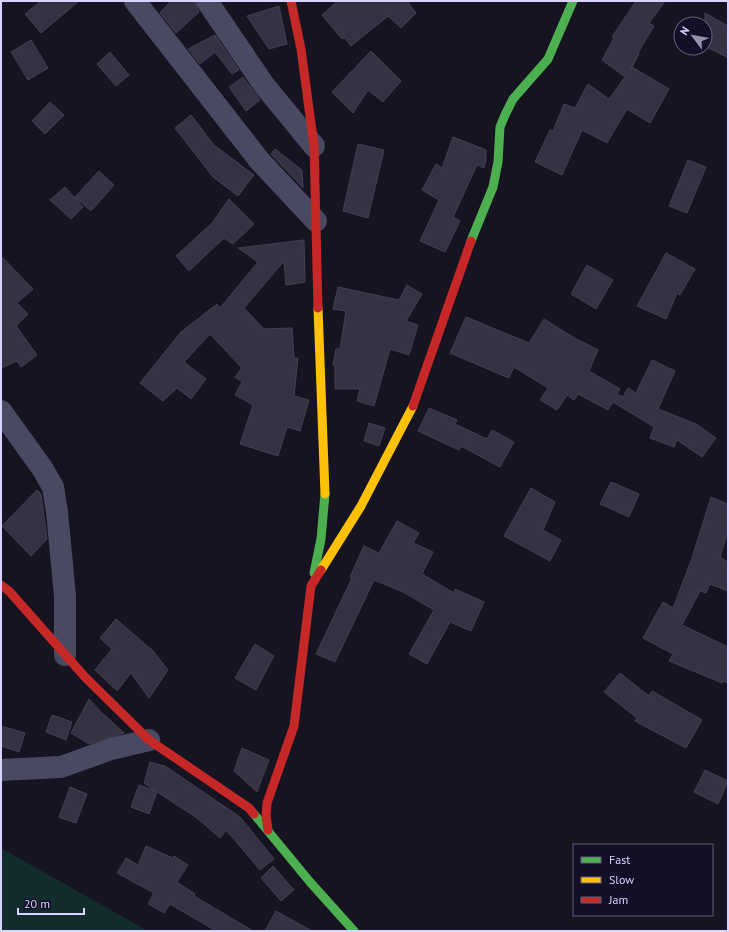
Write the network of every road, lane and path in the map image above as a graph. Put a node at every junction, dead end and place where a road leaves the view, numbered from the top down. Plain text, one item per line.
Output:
1 (135, 1) edge
2 (207, 1) edge
3 (291, 1) edge
4 (573, 1) edge
5 (314, 146) junction
6 (316, 221) junction
7 (1, 411) edge
8 (1, 585) edge
9 (311, 586) junction
10 (65, 655) junction
11 (149, 740) junction
12 (1, 770) edge
13 (268, 830) junction
14 (354, 931) edge

1 - 6 street
2 - 5 street
3 - 5 street
4 - 9 street
5 - 6 street
6 - 9 street
7 - 10 street
8 - 10 street
9 - 13 street
10 - 11 street
11 - 12 street
11 - 13 street
13 - 14 street

